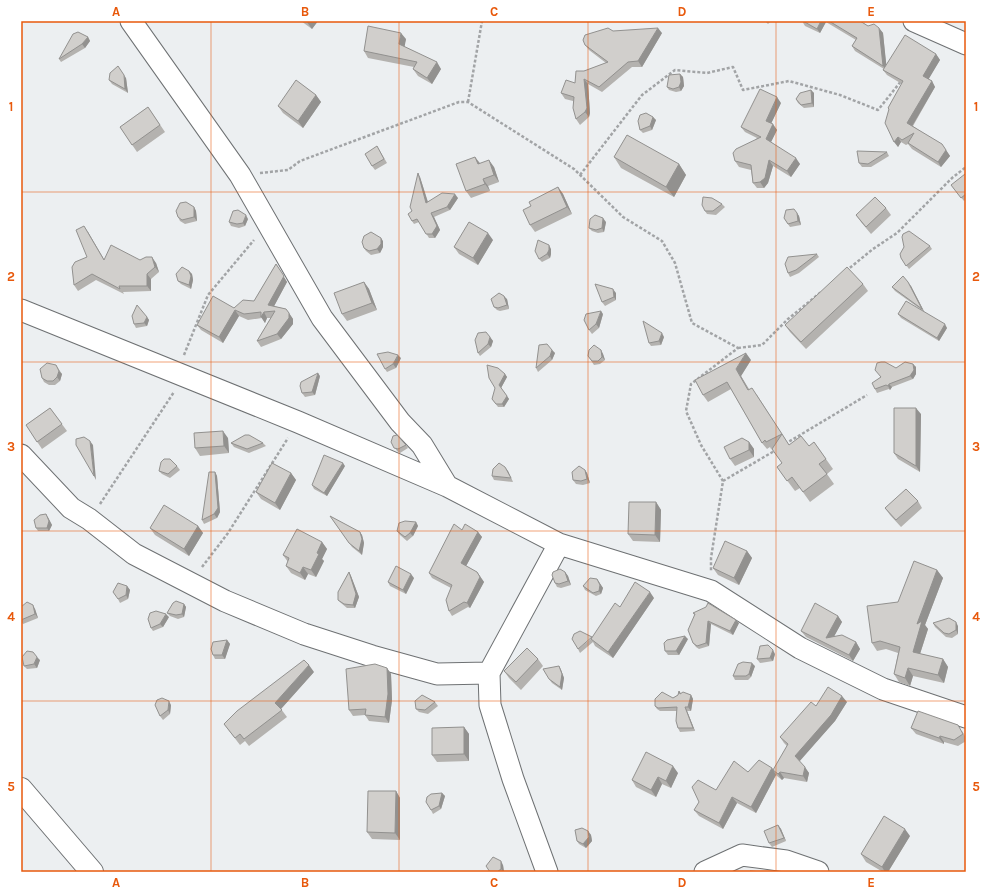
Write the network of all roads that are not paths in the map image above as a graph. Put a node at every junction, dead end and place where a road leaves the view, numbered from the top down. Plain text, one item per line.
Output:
1 (131, 21) edge
2 (914, 21) edge
3 (966, 44) edge
4 (21, 310) edge
5 (21, 455) edge
6 (447, 486) junction
7 (559, 544) junction
8 (489, 673) junction
9 (966, 717) edge
10 (21, 790) edge
11 (92, 872) edge
12 (546, 872) edge
13 (704, 872) edge
14 (818, 872) edge

1 - 6 street
2 - 3 street
4 - 6 street
5 - 8 street
6 - 7 street
7 - 8 street
7 - 9 street
8 - 12 street
10 - 11 highway
13 - 14 street

